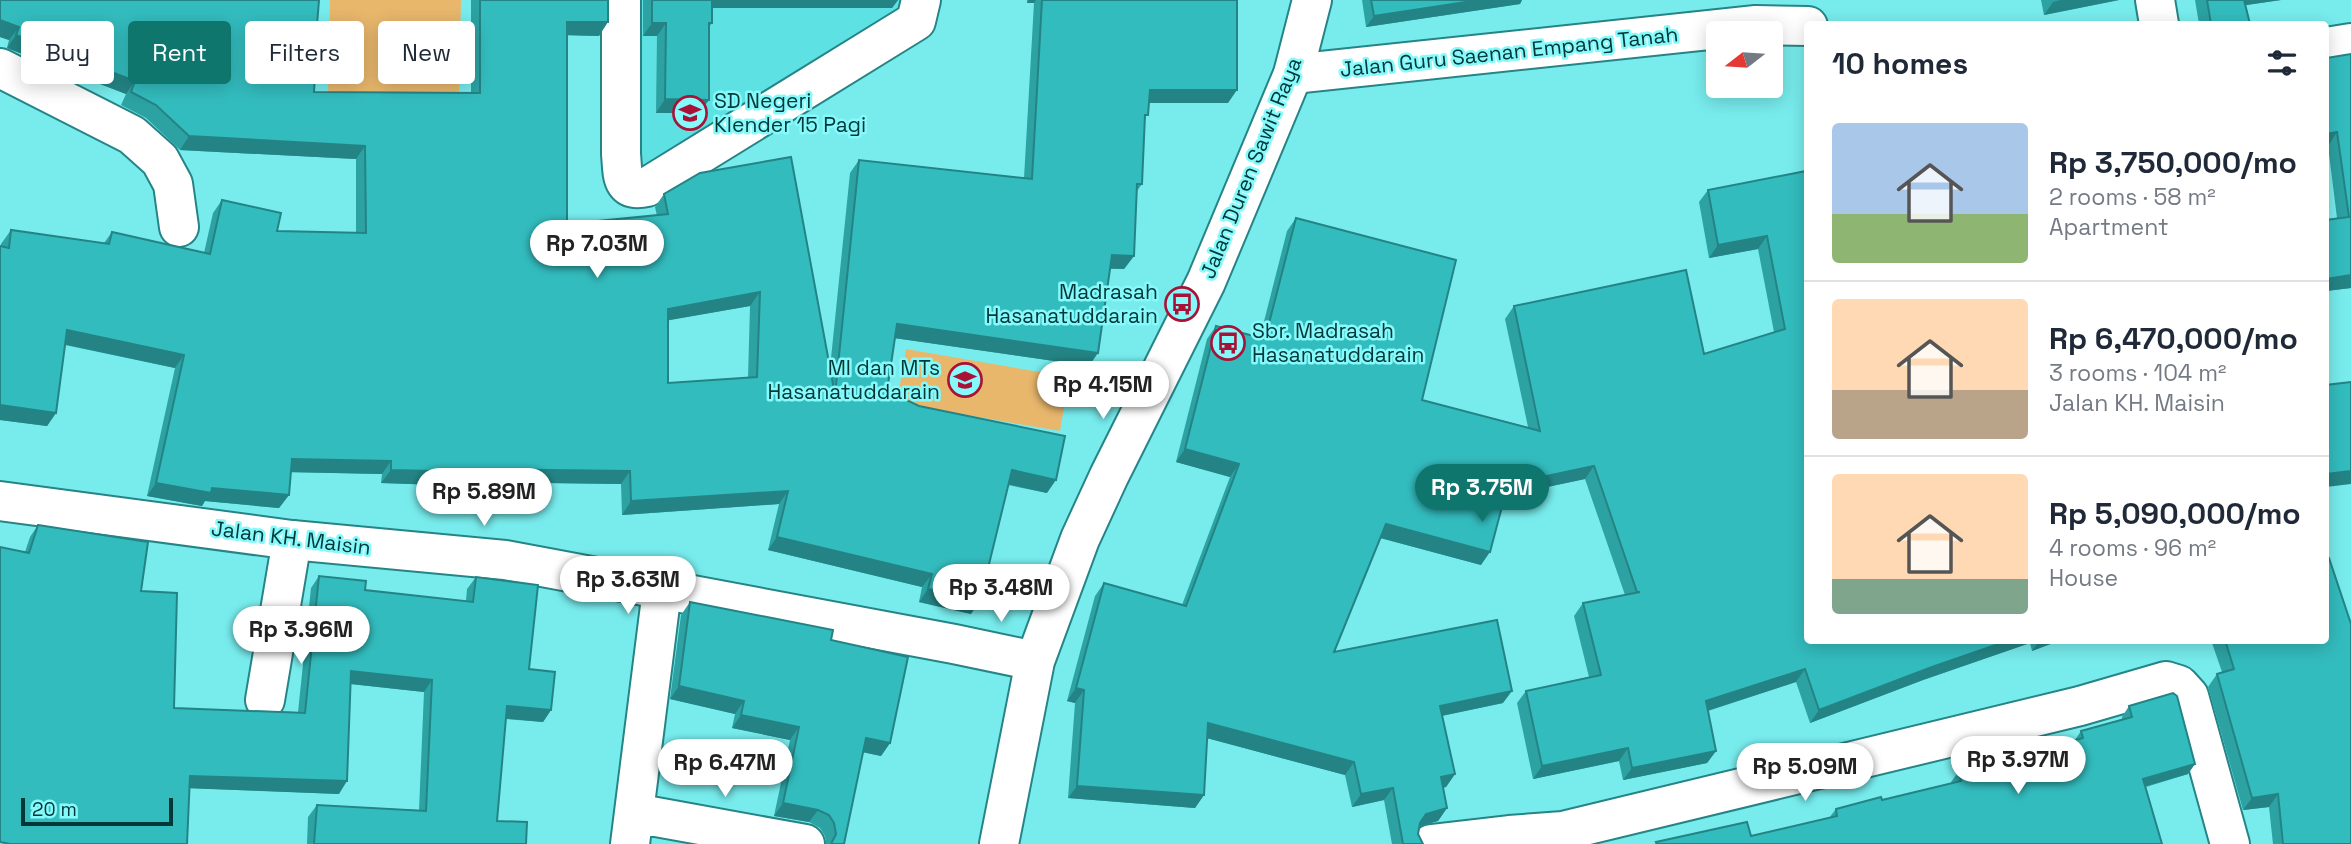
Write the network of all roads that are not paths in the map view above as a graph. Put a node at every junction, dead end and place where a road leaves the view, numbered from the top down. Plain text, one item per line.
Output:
1 (621, 0) edge
2 (921, 0) edge
3 (2155, 0) edge
4 (1308, 12) edge
5 (2158, 21) edge
6 (1804, 26) edge
7 (2351, 43) edge
8 (2329, 47) edge
9 (0, 68) edge
10 (1293, 74) junction
11 (179, 227) dead end
12 (0, 501) edge
13 (292, 540) junction
14 (662, 590) junction
15 (1035, 661) junction
16 (265, 701) dead end
17 (632, 828) edge
18 (1564, 838) edge
19 (805, 844) edge
20 (999, 844) edge
21 (1431, 844) edge
22 (2230, 844) edge

1 - 2 street
3 - 5 street
4 - 10 street, Jalan Duren Sawit Raya
6 - 10 street, Jalan Guru Saenan Empang Tanah
7 - 8 street
9 - 11 street
10 - 15 street, Jalan Duren Sawit Raya
12 - 13 street, Jalan KH. Maisin
13 - 14 street, Jalan KH. Maisin
13 - 16 street
14 - 15 street, Jalan KH. Maisin
14 - 17 street
15 - 20 street, Jalan Duren Sawit Raya
17 - 19 street
18 - 21 street
18 - 22 street

